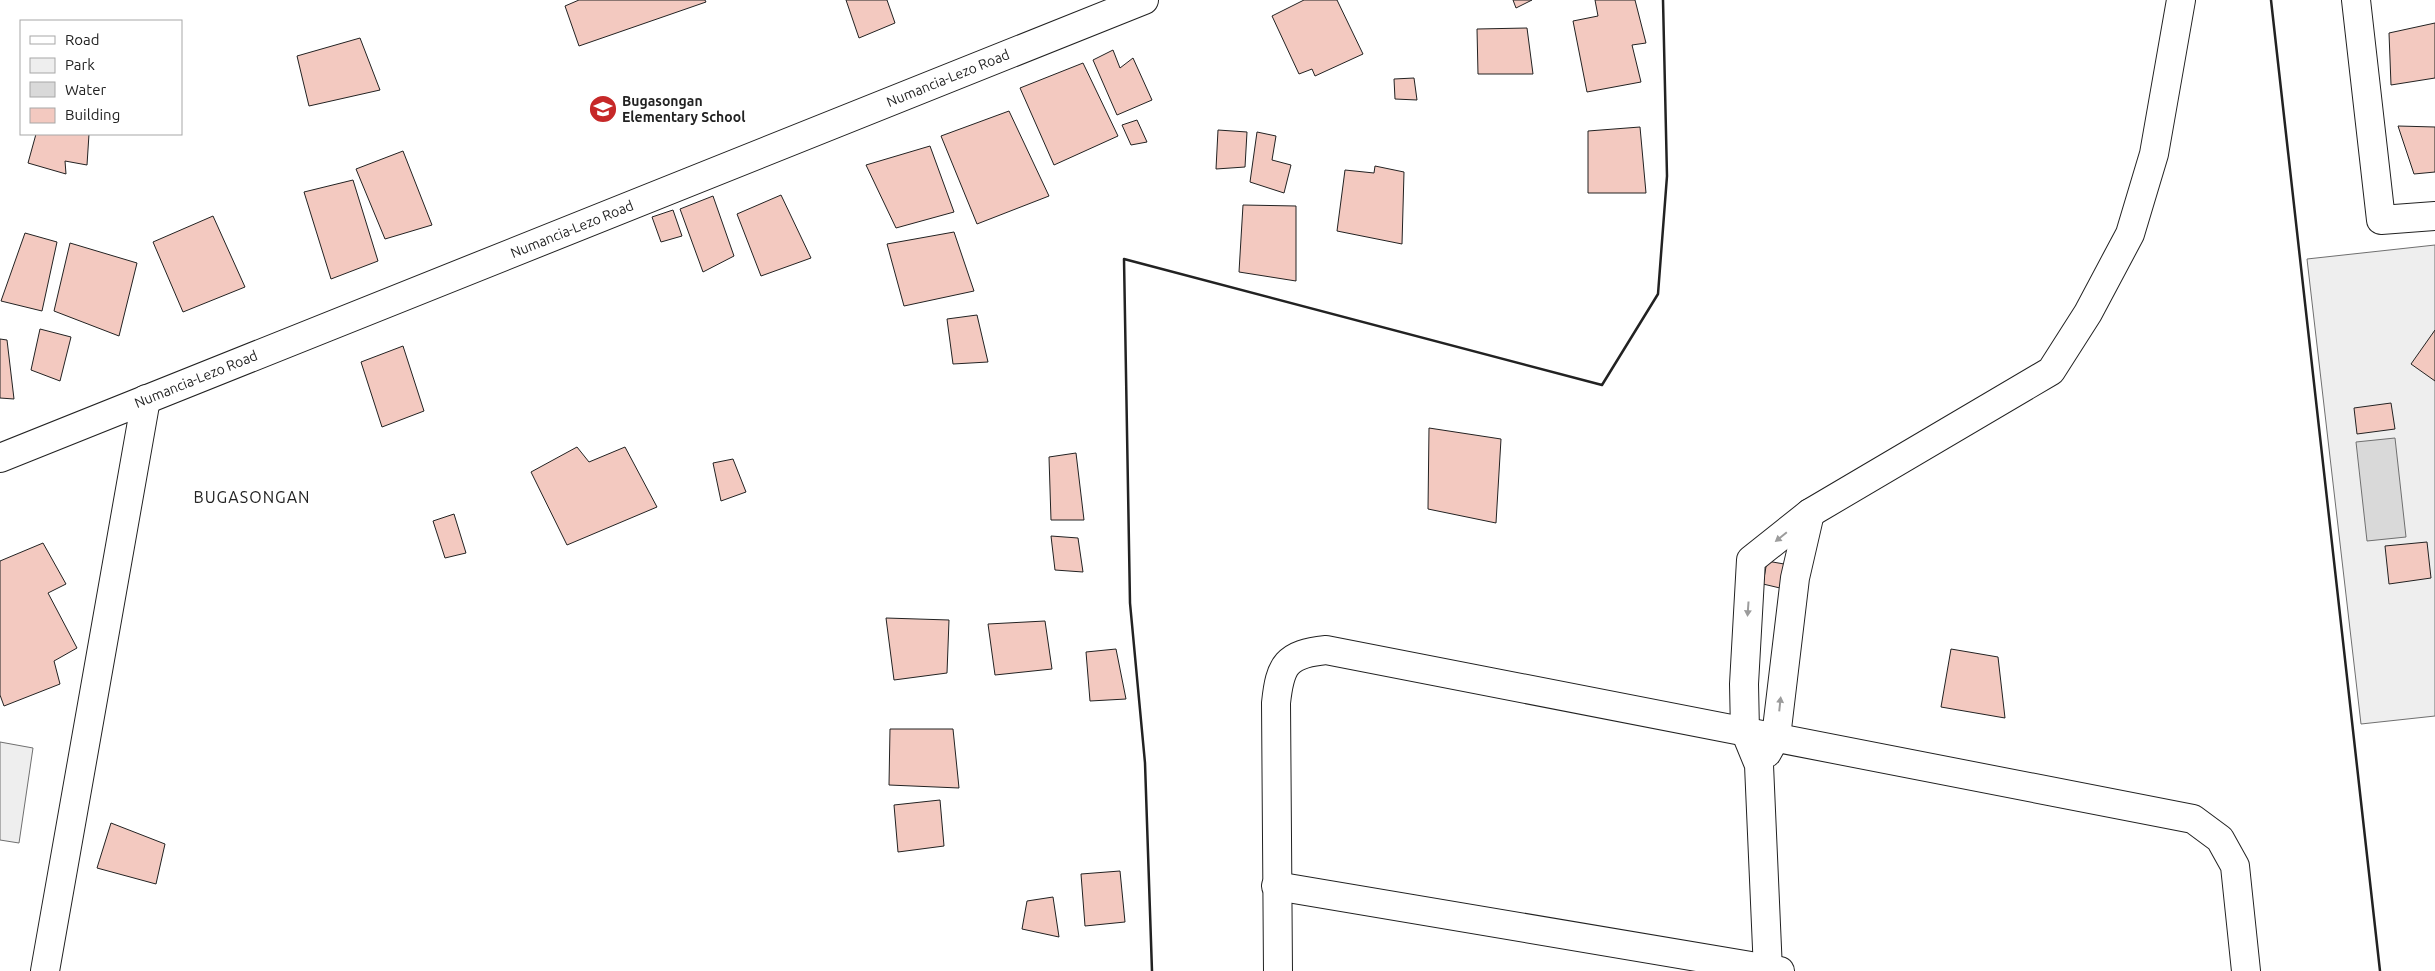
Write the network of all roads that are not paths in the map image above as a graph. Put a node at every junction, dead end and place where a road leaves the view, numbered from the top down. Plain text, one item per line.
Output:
1 (1144, 0) edge
2 (2181, 0) edge
3 (2356, 0) edge
4 (2435, 216) edge
5 (146, 399) junction
6 (0, 458) edge
7 (1810, 513) junction
8 (1745, 731) junction
9 (1776, 737) junction
10 (1759, 765) junction
11 (1276, 886) junction
12 (1772, 970) edge
13 (45, 971) edge
14 (1278, 971) edge
15 (2246, 971) edge

1 - 5 street, Numancia-Lezo Road
2 - 7 street
3 - 4 street
5 - 6 street, Numancia-Lezo Road
5 - 13 street
7 -> 8 street
9 -> 7 street
8 - 9 street
8 - 10 street
8 - 11 street
9 - 10 street
9 - 15 street
10 - 12 street
11 - 12 street
11 - 14 street

